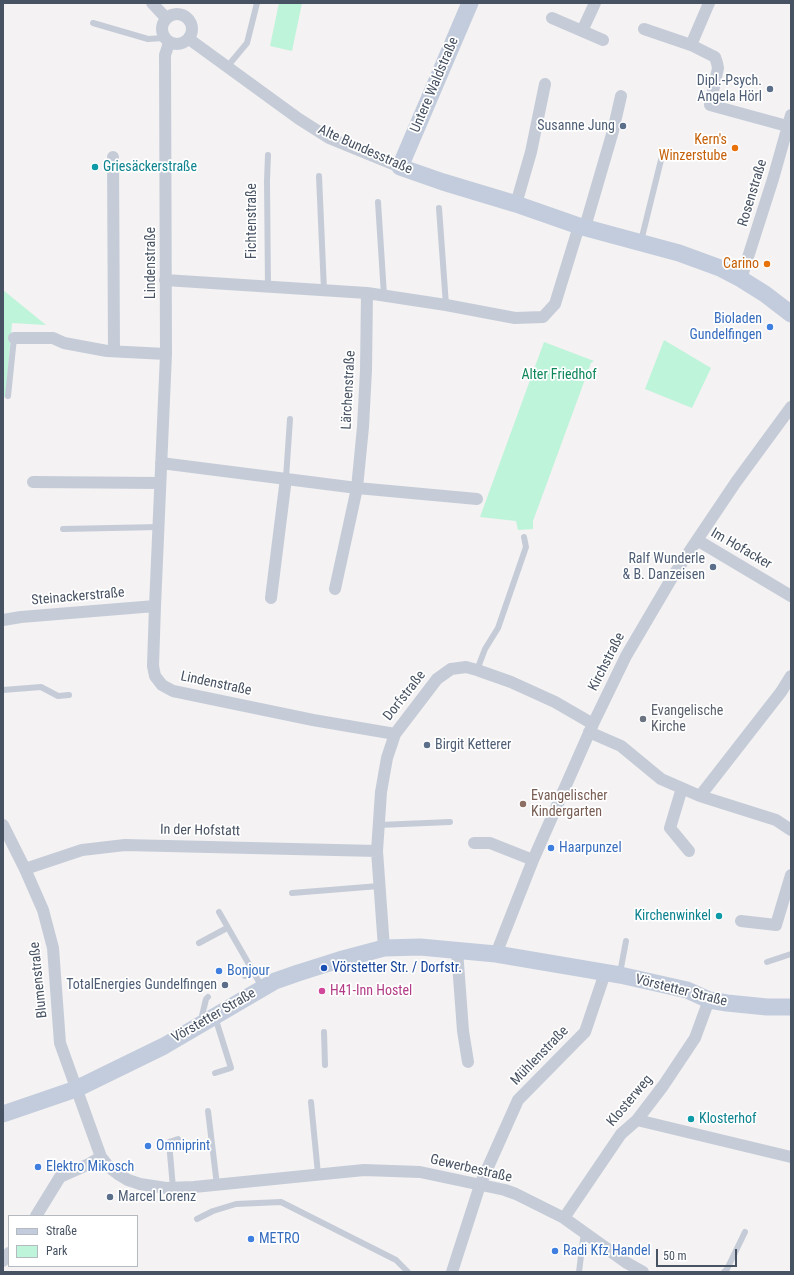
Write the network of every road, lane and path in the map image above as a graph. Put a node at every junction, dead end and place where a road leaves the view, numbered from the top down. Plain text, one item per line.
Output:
1 (152, 3) edge
2 (257, 3) edge
3 (470, 3) edge
4 (595, 3) edge
5 (709, 3) edge
6 (166, 18) junction
7 (552, 18) dead end
8 (93, 23) dead end
9 (644, 29) dead end
10 (582, 31) junction
11 (189, 39) junction
12 (166, 40) junction
13 (603, 40) dead end
14 (691, 45) junction
15 (227, 67) junction
16 (545, 84) dead end
17 (621, 96) dead end
18 (791, 115) edge
19 (787, 126) junction
20 (268, 154) dead end
21 (113, 157) dead end
22 (660, 160) dead end
23 (400, 167) junction
24 (320, 176) dead end
25 (378, 202) dead end
26 (516, 204) junction
27 (439, 208) dead end
28 (582, 227) junction
29 (641, 242) junction
30 (741, 279) junction
31 (165, 280) junction
32 (268, 287) junction
33 (324, 290) junction
34 (367, 293) junction
35 (384, 295) junction
36 (446, 305) junction
37 (791, 314) edge
38 (14, 338) joint
39 (114, 351) junction
40 (166, 354) junction
41 (8, 396) dead end
42 (791, 408) edge
43 (290, 419) dead end
44 (161, 463) junction
45 (286, 478) junction
46 (33, 482) dead end
47 (160, 483) junction
48 (357, 488) junction
49 (477, 500) dead end
50 (159, 527) junction
51 (63, 529) dead end
52 (524, 537) dead end
53 (697, 540) junction
54 (335, 589) dead end
55 (791, 596) edge
56 (271, 598) dead end
57 (155, 606) junction
58 (3, 620) edge
59 (477, 670) junction
60 (791, 676) edge
61 (3, 690) edge
62 (69, 695) dead end
63 (591, 728) junction
64 (395, 734) junction
65 (682, 788) junction
66 (700, 796) junction
67 (450, 822) dead end
68 (3, 825) edge
69 (379, 825) junction
70 (791, 830) edge
71 (474, 843) dead end
72 (377, 851) junction
73 (689, 851) dead end
74 (533, 860) junction
75 (25, 869) junction
76 (791, 878) edge
77 (379, 886) junction
78 (292, 893) dead end
79 (219, 912) dead end
80 (741, 921) dead end
81 (227, 928) junction
82 (626, 941) dead end
83 (199, 943) dead end
84 (384, 948) junction
85 (457, 950) junction
86 (496, 954) junction
87 (791, 954) edge
88 (767, 962) dead end
89 (254, 972) junction
90 (612, 974) junction
91 (246, 976) dead end
92 (262, 988) junction
93 (208, 997) dead end
94 (709, 1000) junction
95 (791, 1007) edge
96 (215, 1015) junction
97 (200, 1024) junction
98 (324, 1032) dead end
99 (468, 1062) dead end
100 (325, 1065) dead end
101 (215, 1072) dead end
102 (76, 1089) junction
103 (311, 1102) dead end
104 (208, 1111) dead end
105 (3, 1114) edge
106 (637, 1120) junction
107 (178, 1139) dead end
108 (101, 1157) junction
109 (791, 1157) edge
110 (318, 1174) junction
111 (217, 1185) junction
112 (480, 1185) junction
113 (173, 1188) junction
114 (37, 1215) edge
115 (564, 1218) junction
116 (198, 1220) dead end
117 (584, 1232) junction
118 (745, 1232) dead end
119 (408, 1272) edge
120 (452, 1272) edge
121 (579, 1272) edge
122 (643, 1272) edge
123 (724, 1272) edge

1 - 6 street
2 - 15 lane
3 - 23 street, Untere Waldstraße
4 - 10 street
5 - 14 street
6 - 11 street
6 - 12 street
7 - 10 street
8 - 12 lane
9 - 14 street
10 - 13 street
11 - 12 street
11 - 15 street, Alte Bundesstraße
12 - 31 street, Lindenstraße
14 - 19 street
15 - 23 street, Alte Bundesstraße
16 - 26 street
17 - 28 street
18 - 19 street, Rosenstraße
19 - 30 street, Rosenstraße
20 - 32 lane, Fichtenstraße
21 - 39 street
22 - 29 lane
23 - 26 street, Alte Bundesstraße
24 - 33 lane
25 - 35 lane
26 - 28 street, Alte Bundesstraße
27 - 36 lane
28 - 29 street, Alte Bundesstraße
28 - 36 street
29 - 30 street, Alte Bundesstraße
30 - 37 street, Alte Bundesstraße
31 - 32 street
31 - 40 street, Lindenstraße
32 - 33 street
33 - 34 street
34 - 35 street
34 - 48 street, Lärchenstraße
35 - 36 street
38 - 39 street
38 - 41 lane
39 - 40 street
40 - 44 street, Lindenstraße
42 - 53 street, Kirchstraße
43 - 45 lane
44 - 45 street
44 - 47 street, Lindenstraße
45 - 48 street
45 - 56 street
46 - 47 street
47 - 50 street, Lindenstraße
48 - 49 street
48 - 54 street, Lärchenstraße
50 - 51 lane
50 - 57 street, Lindenstraße
52 - 59 lane
53 - 55 street, Im Hofacker
53 - 63 street, Kirchstraße
57 - 58 street, Steinackerstraße
57 - 64 street, Lindenstraße
59 - 63 street, Dorfstraße
59 - 64 street, Dorfstraße
60 - 66 street
61 - 62 lane
63 - 65 street
63 - 74 street, Kirchstraße
64 - 69 street, Dorfstraße
65 - 66 street
65 - 73 street
66 - 70 street
67 - 69 lane
68 - 75 street, Blumenstraße
69 - 72 street, Dorfstraße
71 - 74 street
72 - 75 street, In der Hofstatt
72 - 77 street, Dorfstraße
74 - 86 street, Kirchstraße
75 - 102 street, Blumenstraße
76 - 80 street
77 - 78 lane
77 - 84 street, Dorfstraße
79 - 81 lane
81 - 83 lane
81 - 89 lane
82 - 90 lane, Vörstetter Straße
84 - 85 street, Vörstetter Straße
84 - 92 street, Vörstetter Straße
85 - 86 street, Vörstetter Straße
85 - 99 street
86 - 90 street, Vörstetter Straße
87 - 88 lane
89 - 91 lane
89 - 92 lane
90 - 94 street, Vörstetter Straße
90 - 112 street, Mühlenstraße
92 - 96 street, Vörstetter Straße
93 - 97 lane
94 - 95 street, Vörstetter Straße
94 - 106 street, Klosterweg
96 - 97 street, Vörstetter Straße
96 - 101 lane
97 - 102 street, Vörstetter Straße
98 - 100 lane
102 - 105 street, Vörstetter Straße
102 - 108 street, Gewerbestraße
103 - 110 lane
104 - 111 lane
106 - 109 street
106 - 115 street, Klosterweg
107 - 113 lane
108 - 113 street, Gewerbestraße
108 - 114 street
110 - 111 street, Gewerbestraße
110 - 112 street, Gewerbestraße
111 - 113 street, Gewerbestraße
112 - 115 street, Gewerbestraße
112 - 120 street, Mühlenstraße
115 - 117 street, Gewerbestraße
116 - 119 lane
117 - 121 lane
117 - 122 street, Gewerbestraße
118 - 123 lane

